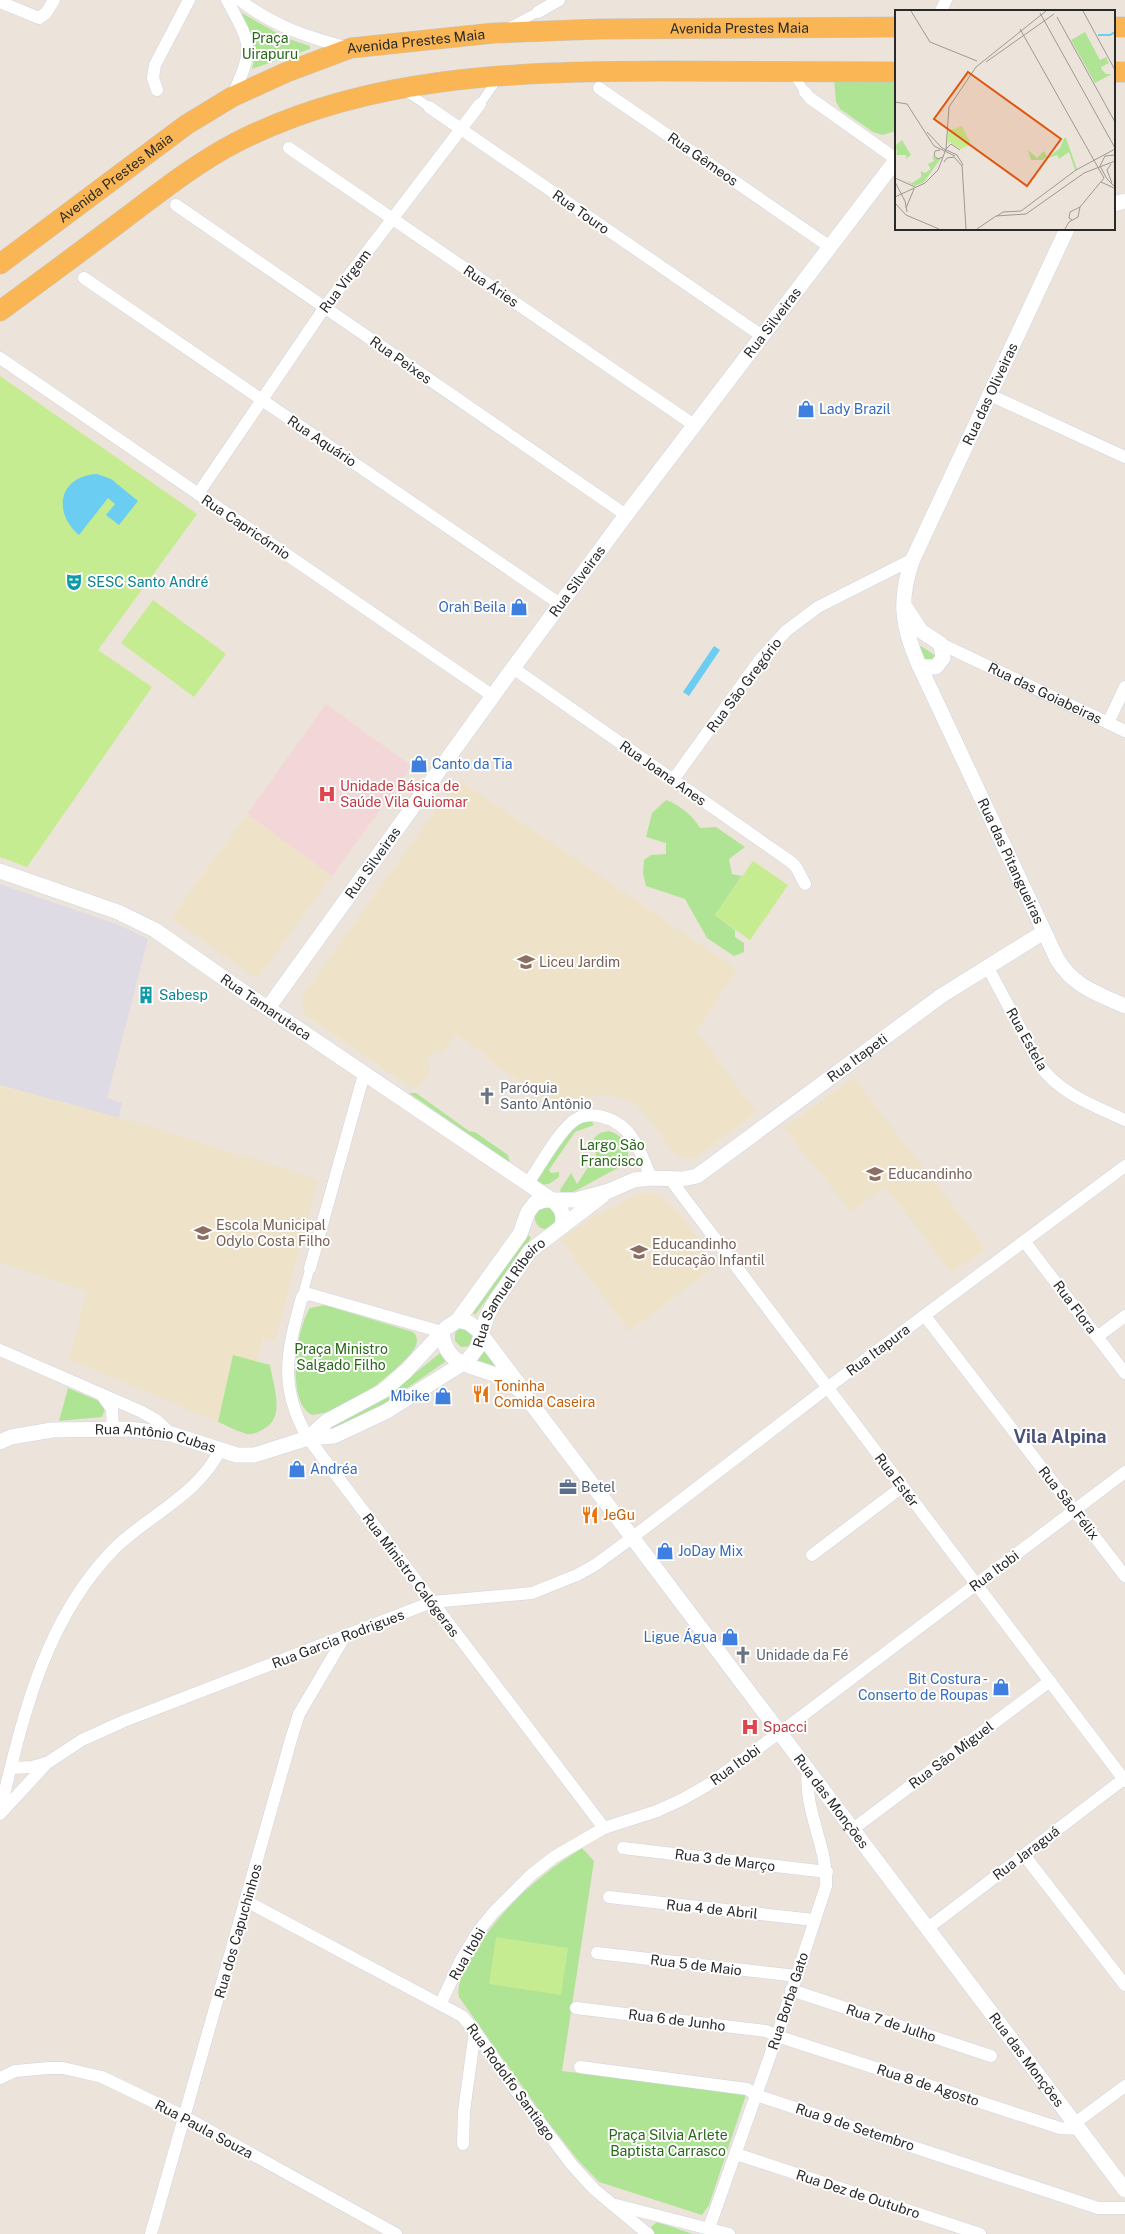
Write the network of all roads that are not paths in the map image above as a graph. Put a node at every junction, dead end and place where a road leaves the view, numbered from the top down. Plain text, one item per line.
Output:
1 (189, 0) edge
2 (227, 0) edge
3 (240, 0) edge
4 (558, 0) edge
5 (946, 0) edge
6 (0, 2) edge
7 (52, 4) edge
8 (941, 10) edge
9 (538, 12) joint
10 (895, 27) edge
11 (494, 33) junction
12 (351, 48) junction
13 (791, 70) junction
14 (576, 71) junction
15 (895, 72) edge
16 (501, 74) junction
17 (400, 87) junction
18 (599, 88) joint
19 (157, 90) dead end
20 (805, 92) joint
21 (232, 97) junction
22 (480, 104) joint
23 (429, 107) joint
24 (461, 129) junction
25 (289, 148) dead end
26 (895, 159) edge
27 (895, 161) edge
28 (1125, 201) edge
29 (1115, 204) edge
30 (176, 205) dead end
31 (392, 219) junction
32 (1067, 230) edge
33 (830, 247) junction
34 (0, 264) edge
35 (84, 278) dead end
36 (325, 307) junction
37 (0, 311) edge
38 (762, 336) junction
39 (0, 358) edge
40 (990, 395) junction
41 (262, 400) junction
42 (694, 425) junction
43 (1125, 457) edge
44 (198, 494) junction
45 (626, 515) junction
46 (913, 559) junction
47 (560, 604) junction
48 (903, 604) junction
49 (935, 640) junction
50 (965, 655) junction
51 (916, 658) junction
52 (939, 665) junction
53 (513, 668) junction
54 (928, 686) junction
55 (1125, 687) edge
56 (493, 696) junction
57 (1108, 723) junction
58 (1125, 730) edge
59 (673, 780) junction
60 (0, 871) edge
61 (805, 884) dead end
62 (1044, 932) junction
63 (987, 966) junction
64 (1125, 1006) edge
65 (268, 1008) junction
66 (364, 1074) junction
67 (1125, 1120) edge
68 (1125, 1166) edge
69 (651, 1178) junction
70 (670, 1179) junction
71 (521, 1180) junction
72 (609, 1191) junction
73 (552, 1200) junction
74 (527, 1216) junction
75 (562, 1226) junction
76 (547, 1237) junction
77 (1024, 1241) junction
78 (310, 1268) joint
79 (303, 1296) junction
80 (925, 1316) junction
81 (1125, 1316) edge
82 (458, 1320) junction
83 (442, 1332) junction
84 (481, 1334) junction
85 (1097, 1337) junction
86 (0, 1350) edge
87 (462, 1364) junction
88 (1125, 1373) edge
89 (827, 1388) junction
90 (101, 1393) junction
91 (524, 1394) junction
92 (114, 1429) junction
93 (171, 1434) junction
94 (308, 1438) junction
95 (0, 1442) edge
96 (220, 1450) junction
97 (1125, 1472) edge
98 (902, 1487) junction
99 (1075, 1510) junction
100 (633, 1537) junction
101 (812, 1555) dead end
102 (1125, 1576) edge
103 (976, 1585) junction
104 (432, 1602) junction
105 (345, 1636) junction
106 (1050, 1681) junction
107 (780, 1732) junction
108 (47, 1763) junction
109 (11, 1768) junction
110 (808, 1769) junction
111 (1125, 1779) edge
112 (0, 1813) edge
113 (604, 1828) junction
114 (853, 1829) junction
115 (623, 1848) dead end
116 (1024, 1855) junction
117 (827, 1872) junction
118 (609, 1897) dead end
119 (246, 1901) junction
120 (814, 1920) junction
121 (928, 1928) junction
122 (597, 1953) dead end
123 (796, 1976) junction
124 (1125, 1985) edge
125 (791, 1990) junction
126 (441, 2003) junction
127 (576, 2008) dead end
128 (475, 2031) junction
129 (777, 2036) junction
130 (991, 2056) dead end
131 (580, 2067) dead end
132 (0, 2078) edge
133 (1125, 2086) edge
134 (756, 2094) junction
135 (185, 2117) junction
136 (1077, 2126) junction
137 (464, 2144) dead end
138 (736, 2154) junction
139 (1125, 2190) edge
140 (613, 2205) junction
141 (1125, 2208) edge
142 (710, 2228) junction
143 (151, 2234) edge
144 (396, 2234) edge
145 (648, 2234) edge
146 (729, 2234) edge
147 (980, 2234) edge

1 - 19 street
2 - 21 street
3 - 12 street
4 - 9 street
5 - 8 street
6 - 7 street
9 - 11 street
10 - 11 highway, Avenida Prestes Maia
11 - 12 highway, Avenida Prestes Maia
12 - 21 highway, Avenida Prestes Maia
13 - 14 highway
13 - 15 highway
13 - 20 street
14 - 16 highway
14 - 18 street, Rua Gêmeos
16 - 17 highway
16 - 22 street, Rua Virgem
17 - 23 street, Rua Touro
17 - 37 highway
18 - 33 street, Rua Gêmeos
20 - 26 street
21 - 34 highway, Avenida Prestes Maia
22 - 24 street, Rua Virgem
23 - 24 street, Rua Touro
24 - 31 street, Rua Virgem
24 - 38 street, Rua Touro
25 - 31 street, Rua Áries
27 - 33 street, Rua Silveiras
28 - 29 street
30 - 36 street, Rua Peixes
31 - 36 street, Rua Virgem
31 - 42 street, Rua Áries
32 - 40 street, Rua das Oliveiras
33 - 38 street, Rua Silveiras
35 - 41 street, Rua Aquário
36 - 41 street, Rua Virgem
36 - 45 street, Rua Peixes
38 - 42 street, Rua Silveiras
39 - 44 street, Rua Capricórnio
40 - 43 street
40 - 46 street, Rua das Oliveiras
41 - 44 street, Rua Virgem
41 - 47 street, Rua Aquário
42 - 45 street, Rua Silveiras
44 - 56 street, Rua Capricórnio
45 - 47 street, Rua Silveiras
46 - 48 street, Rua das Pitangueiras
46 - 59 street, Rua São Gregório
47 - 53 street, Rua Silveiras
48 - 49 street
48 - 51 street, Rua das Pitangueiras
49 - 50 street, Rua das Goiabeiras
49 - 51 street
49 - 52 street
50 - 52 street
50 - 57 street, Rua das Goiabeiras
51 - 52 street
51 - 54 street, Rua das Pitangueiras
52 - 54 street
53 - 56 street, Rua Silveiras
53 - 59 street, Rua Joana Anes
54 - 62 street, Rua das Pitangueiras
55 - 57 street
56 - 65 street, Rua Silveiras
57 - 58 street, Rua das Goiabeiras
59 - 61 street, Rua Joana Anes
60 - 65 street, Rua Tamarutaca
62 - 63 street, Rua Itapeti
62 - 64 street, Rua das Pitangueiras
63 - 67 street, Rua Estela
63 - 70 street, Rua Itapeti
65 - 66 street, Rua Tamarutaca
66 - 71 street, Rua Tamarutaca
66 - 78 street, Rua Ministro Calógeras
68 - 77 street, Rua Itapura
69 - 70 street
69 - 71 street
69 - 72 street
70 - 89 street, Rua Estér
71 - 73 street, Rua Tamarutaca
71 - 74 street, Rua Tamarutaca
72 - 73 street
72 - 75 street
73 - 74 street, Rua Samuel Ribeiro
73 - 75 street
74 - 76 street
74 - 82 street, Rua Samuel Ribeiro
75 - 76 street, Rua Samuel Ribeiro
76 - 84 street, Rua Samuel Ribeiro
77 - 80 street, Rua Itapura
77 - 85 street, Rua Flora
78 - 79 street, Rua Ministro Calógeras
79 - 83 street
79 - 94 street, Rua Ministro Calógeras
80 - 89 street, Rua Itapura
80 - 99 street, Rua São Félix
81 - 85 street
82 - 83 street, Rua Antônio Cubas
82 - 84 street
83 - 87 street
83 - 94 street, Rua Antônio Cubas
84 - 87 street, Rua Samuel Ribeiro
84 - 91 street, Rua das Monções
85 - 88 street, Rua Flora
86 - 90 street
87 - 91 street, Rua das Monções
87 - 94 street, Rua Antônio Cubas
89 - 98 street, Rua Estér
89 - 100 street, Rua Itapura
90 - 92 street
90 - 93 street
91 - 100 street, Rua das Monções
92 - 93 street, Rua Antônio Cubas
92 - 95 street, Rua Antônio Cubas
93 - 96 street, Rua Antônio Cubas
94 - 96 street, Rua Antônio Cubas
94 - 104 street, Rua Ministro Calógeras
96 - 109 street
97 - 99 street, Rua Itobi
98 - 101 street
98 - 103 street, Rua Estér
99 - 102 street, Rua São Félix
99 - 103 street, Rua Itobi
100 - 104 street, Rua Garcia Rodrigues
100 - 107 street, Rua das Monções
103 - 106 street, Rua Estér
103 - 107 street, Rua Itobi
104 - 105 street, Rua Garcia Rodrigues
104 - 113 street, Rua Ministro Calógeras
105 - 108 street, Rua Garcia Rodrigues
105 - 119 street, Rua dos Capuchinhos
106 - 111 street, Rua Estér
106 - 114 street, Rua São Miguel
107 - 110 street, Rua das Monções
107 - 113 street, Rua Itobi
108 - 109 street, Rua Garcia Rodrigues
108 - 112 street, Rua Garcia Rodrigues
109 - 112 street
110 - 114 street, Rua das Monções
110 - 117 street, Rua Borba Gato
111 - 116 street, Rua Jaraguá
113 - 126 street, Rua Itobi
114 - 121 street, Rua das Monções
115 - 117 street, Rua 3 de Março
116 - 121 street, Rua Jaraguá
116 - 124 street
117 - 120 street, Rua Borba Gato
118 - 120 street, Rua 4 de Abril
119 - 126 street, Rua Rodolfo Santiago
119 - 135 street, Rua dos Capuchinhos
120 - 123 street, Rua Borba Gato
121 - 136 street, Rua das Monções
122 - 123 street, Rua 5 de Maio
123 - 125 street, Rua Borba Gato
125 - 129 street, Rua Borba Gato
125 - 130 street, Rua 7 de Julho
126 - 128 street, Rua Rodolfo Santiago
127 - 129 street, Rua 6 de Junho
128 - 137 street
128 - 140 street, Rua Rodolfo Santiago
129 - 134 street, Rua Borba Gato
129 - 136 street, Rua 8 de Agosto
131 - 134 street, Rua 9 de Setembro
132 - 135 street, Rua Paula Souza
133 - 136 street
134 - 138 street, Rua Borba Gato
134 - 141 street, Rua 9 de Setembro
135 - 143 street, Rua dos Capuchinhos
135 - 144 street, Rua Paula Souza
136 - 139 street, Rua das Monções
138 - 142 street, Rua Borba Gato
138 - 147 street, Rua Dez de Outubro
140 - 142 street, Rua Rodolfo Santiago
140 - 145 street
142 - 146 street, Rua Rodolfo Santiago

